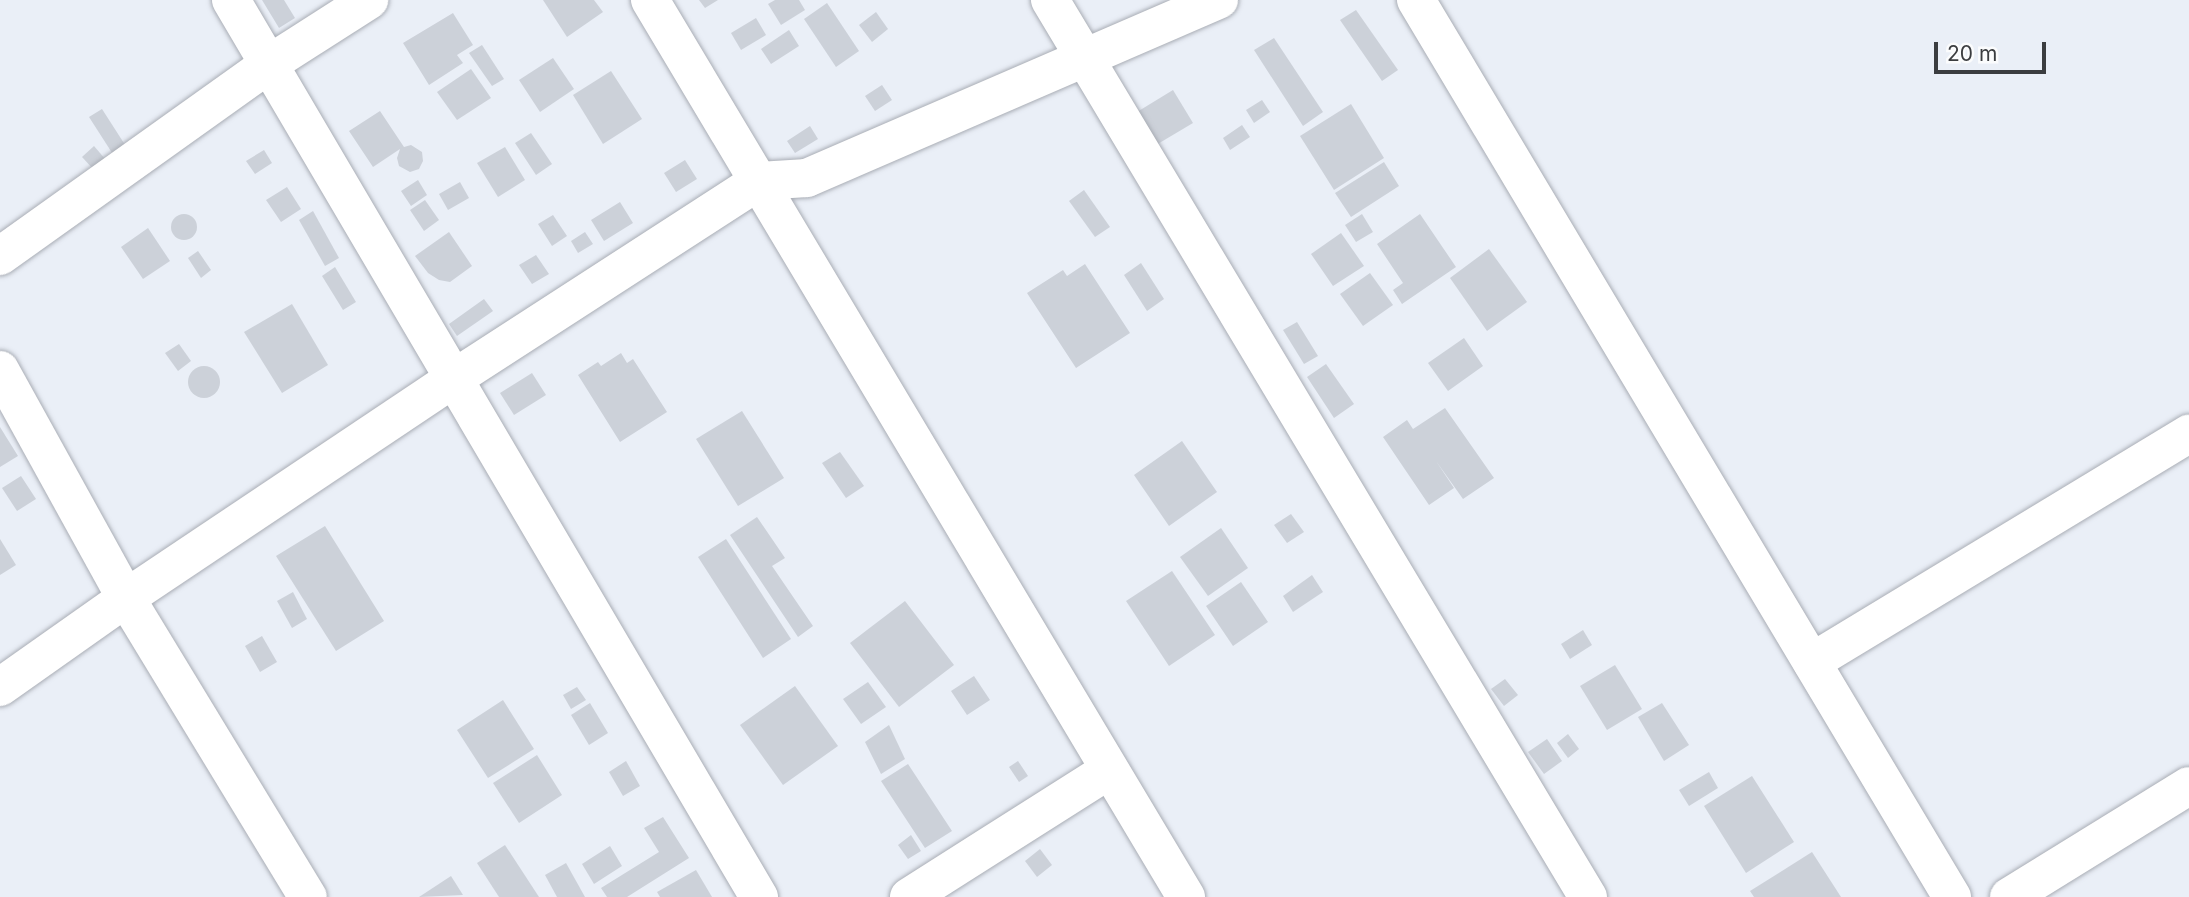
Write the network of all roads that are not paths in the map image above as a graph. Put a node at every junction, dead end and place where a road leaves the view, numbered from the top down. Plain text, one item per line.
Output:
1 (231, 0) edge
2 (369, 0) edge
3 (650, 0) edge
4 (1050, 0) edge
5 (1219, 0) edge
6 (1416, 0) edge
7 (1085, 58) junction
8 (269, 64) junction
9 (759, 181) junction
10 (0, 256) edge
11 (0, 370) edge
12 (453, 379) junction
13 (2189, 434) edge
14 (126, 598) junction
15 (1812, 662) junction
16 (0, 687) edge
17 (1109, 770) junction
18 (2189, 786) edge
19 (295, 892) edge
20 (758, 897) edge
21 (909, 897) edge
22 (1186, 897) edge
23 (1588, 897) edge
24 (1952, 897) edge
25 (2009, 897) edge

1 - 8 street
2 - 8 street
3 - 9 street
4 - 7 street
5 - 7 street
6 - 15 street
7 - 9 street
7 - 23 street
8 - 10 street
8 - 12 street
9 - 12 street
9 - 17 street
11 - 14 street
12 - 14 street
12 - 20 street
13 - 15 street
14 - 16 street
14 - 19 street
15 - 24 street
17 - 21 street
17 - 22 street
18 - 25 street

